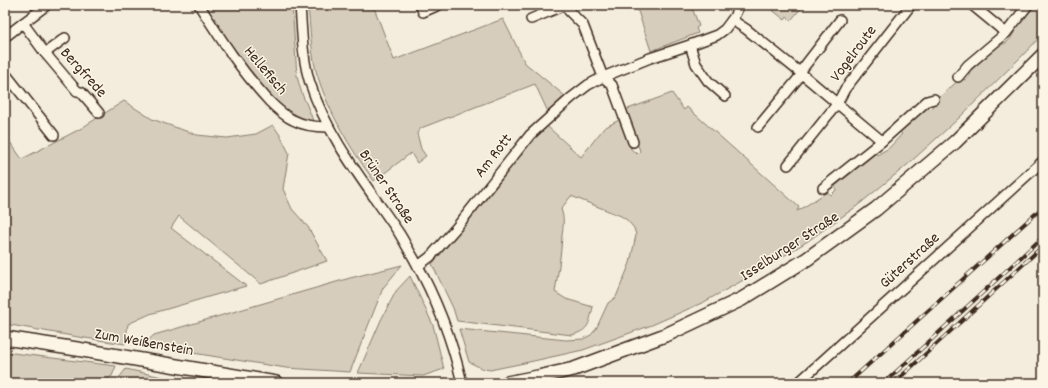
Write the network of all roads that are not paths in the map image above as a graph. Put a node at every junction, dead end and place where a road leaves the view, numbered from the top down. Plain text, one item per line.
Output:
1 (47, 5) edge
2 (198, 5) edge
3 (300, 5) edge
4 (420, 5) edge
5 (439, 5) edge
6 (566, 5) edge
7 (738, 5) edge
8 (911, 5) edge
9 (972, 5) edge
10 (1028, 5) edge
11 (531, 19) dead end
12 (732, 20) junction
13 (840, 20) dead end
14 (23, 23) junction
15 (1006, 33) junction
16 (5, 37) edge
17 (65, 38) dead end
18 (690, 45) junction
19 (45, 52) junction
20 (1043, 55) edge
21 (5, 73) edge
22 (801, 73) junction
23 (603, 77) junction
24 (958, 77) dead end
25 (724, 96) dead end
26 (934, 99) dead end
27 (837, 104) junction
28 (99, 113) dead end
29 (328, 127) junction
30 (758, 127) dead end
31 (54, 135) dead end
32 (882, 140) junction
33 (633, 142) dead end
34 (1043, 161) edge
35 (788, 165) dead end
36 (823, 188) dead end
37 (418, 266) junction
38 (5, 338) edge
39 (276, 383) edge
40 (462, 383) edge
41 (507, 383) edge
42 (798, 383) edge

1 - 14 street
2 - 29 street, Hellefisch
3 - 29 street, Brüner Straße
4 - 5 street
6 - 11 street
6 - 23 street
7 - 12 street
8 - 27 street, Vogelroute
9 - 15 street
10 - 15 street
12 - 18 street, Am Rott
12 - 22 street
13 - 22 street
14 - 16 street
14 - 19 street, Bergfrede
15 - 24 street
17 - 19 street, Bergfrede
18 - 23 street, Am Rott
18 - 25 street
19 - 28 street, Bergfrede
20 - 41 main road, Isselburger Straße
21 - 31 street
22 - 27 street
22 - 30 street
23 - 33 street
23 - 37 street, Am Rott
26 - 32 street
27 - 32 street
27 - 35 street, Vogelroute
29 - 37 street, Brüner Straße
32 - 36 street
34 - 42 street, Güterstraße
37 - 40 street, Brüner Straße
38 - 39 main road, Zum Weißenstein

